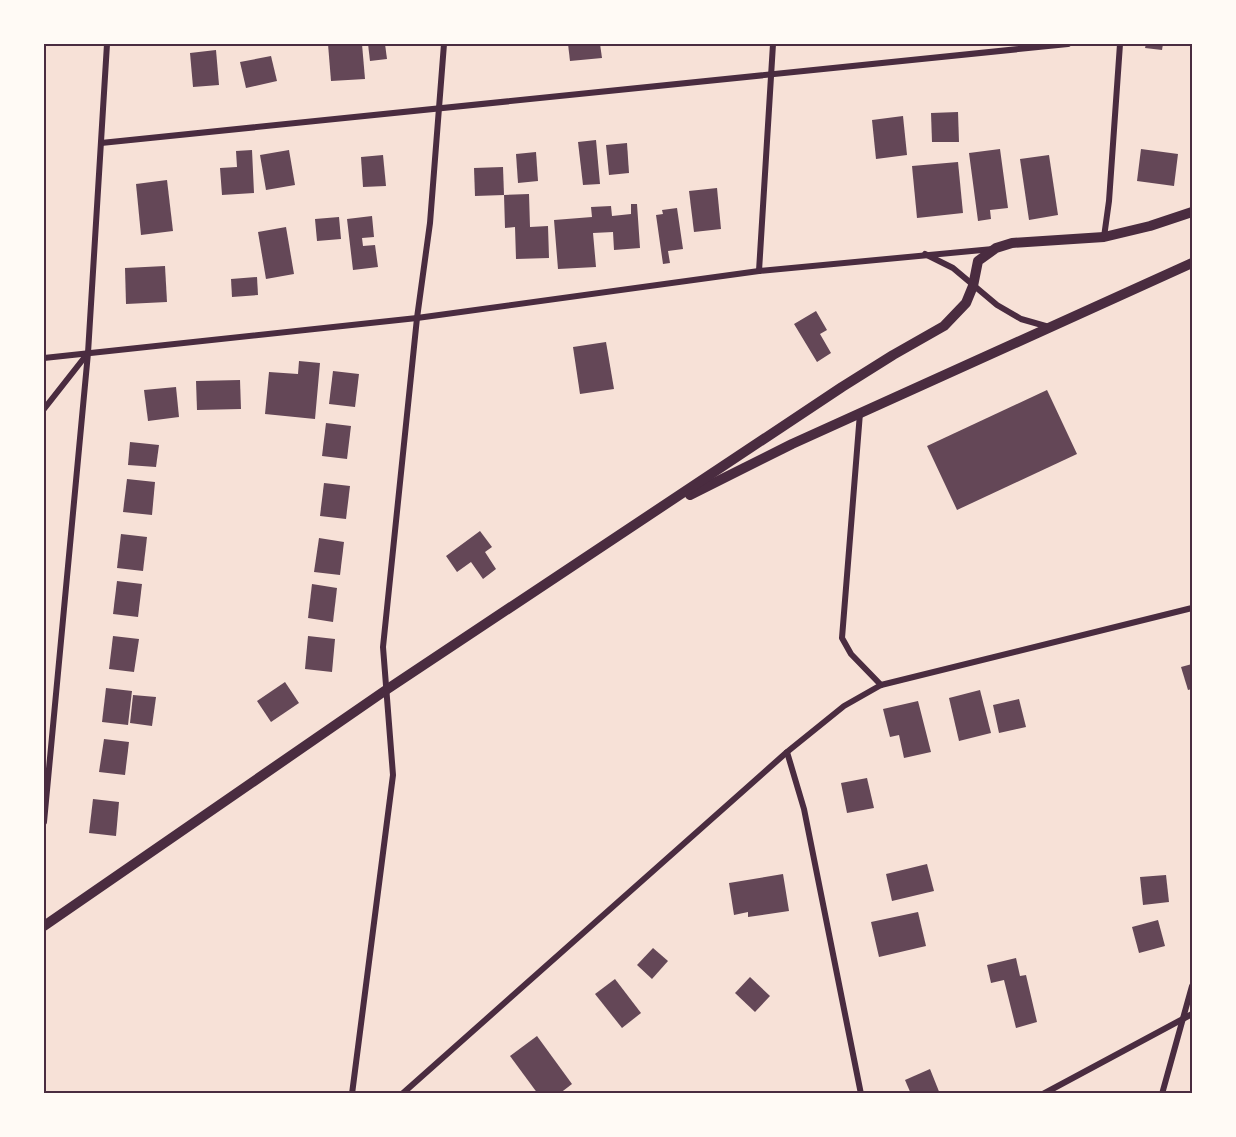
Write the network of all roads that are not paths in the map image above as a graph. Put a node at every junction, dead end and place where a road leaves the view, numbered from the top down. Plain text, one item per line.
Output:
1 (107, 44) edge
2 (444, 44) edge
3 (773, 44) edge
4 (1068, 44) edge
5 (1120, 44) edge
6 (771, 74) junction
7 (439, 108) junction
8 (101, 144) junction
9 (1192, 212) edge
10 (1104, 237) junction
11 (996, 248) junction
12 (924, 254) junction
13 (1192, 263) edge
14 (759, 271) junction
15 (973, 286) junction
16 (417, 318) junction
17 (1051, 327) junction
18 (88, 353) junction
19 (44, 358) edge
20 (44, 409) edge
21 (860, 413) junction
22 (650, 515) junction
23 (1192, 608) edge
24 (881, 685) junction
25 (386, 690) junction
26 (787, 752) junction
27 (44, 822) edge
28 (44, 926) edge
29 (1192, 986) edge
30 (1192, 1014) edge
31 (1183, 1019) junction
32 (352, 1094) edge
33 (402, 1094) edge
34 (861, 1094) edge
35 (1043, 1094) edge
36 (1162, 1094) edge

1 - 8 street
2 - 7 street
3 - 6 street
4 - 6 street
5 - 10 street
6 - 7 street
6 - 14 street
7 - 8 street
7 - 16 street
8 - 18 street
9 - 10 street
10 - 11 street
11 - 12 street
11 - 15 street
12 - 14 street
12 - 15 street
13 - 17 street
14 - 16 street
15 - 17 street
15 - 22 street
16 - 18 street
16 - 25 street
17 - 21 street
18 - 19 street
18 - 20 street
18 - 27 street
21 - 22 street
21 - 24 street
22 - 25 street
23 - 24 street
24 - 26 street
25 - 28 street
25 - 32 street
26 - 33 street
26 - 34 street
29 - 31 street
30 - 31 street
31 - 35 street
31 - 36 street

